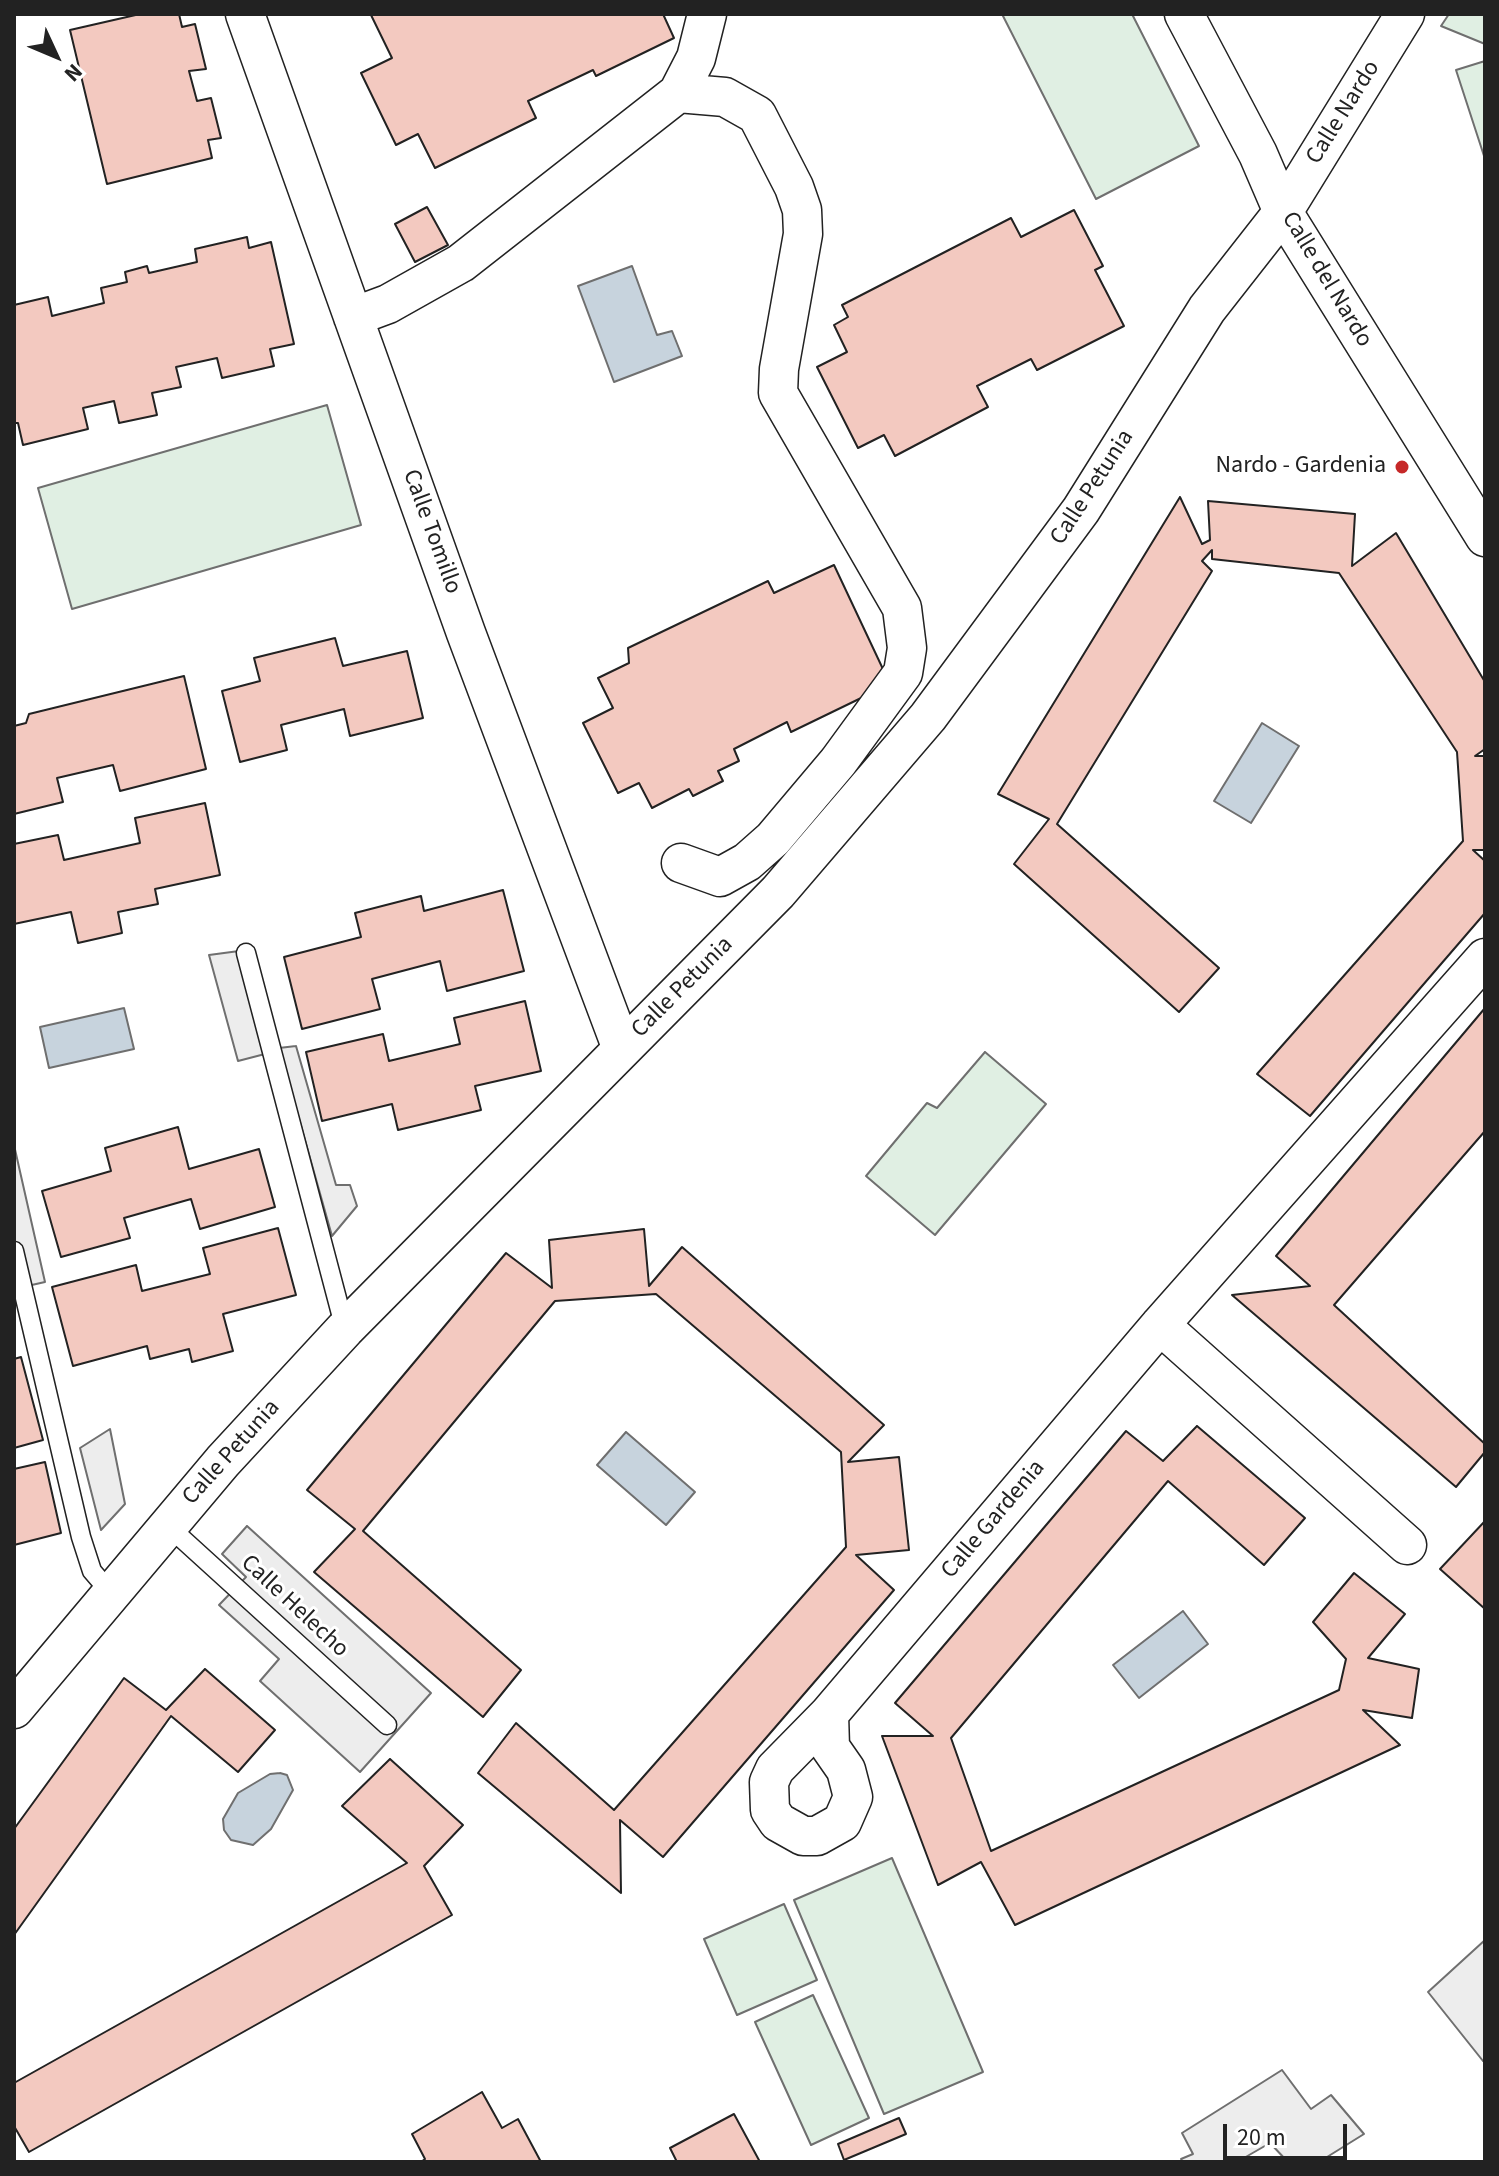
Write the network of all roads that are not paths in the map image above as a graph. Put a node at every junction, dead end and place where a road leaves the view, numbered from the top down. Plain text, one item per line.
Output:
1 (245, 14) edge
2 (707, 14) edge
3 (1184, 14) edge
4 (1405, 14) edge
5 (678, 93) junction
6 (1283, 212) junction
7 (353, 317) junction
8 (1485, 537) edge
9 (681, 863) dead end
10 (246, 953) dead end
11 (1485, 958) edge
12 (622, 1049) junction
13 (14, 1251) edge
14 (1160, 1325) junction
15 (345, 1329) junction
16 (167, 1525) junction
17 (1407, 1545) dead end
18 (110, 1592) junction
19 (14, 1709) edge
20 (829, 1714) dead end
21 (387, 1725) dead end

1 - 7 street, Calle Tomillo
2 - 5 street
3 - 6 street, Calle del Nardo
4 - 6 street, Calle Nardo
5 - 7 street
5 - 9 street
6 - 8 street, Calle del Nardo
6 - 12 street, Calle Petunia
7 - 12 street, Calle Tomillo
10 - 15 lane
11 - 14 street, Calle Gardenia
12 - 15 street, Calle Petunia
13 - 18 lane
14 - 17 street
14 - 20 street, Calle Gardenia
15 - 16 street, Calle Petunia
16 - 18 street, Calle Petunia
16 - 21 lane, Calle Helecho
18 - 19 street, Calle Petunia

